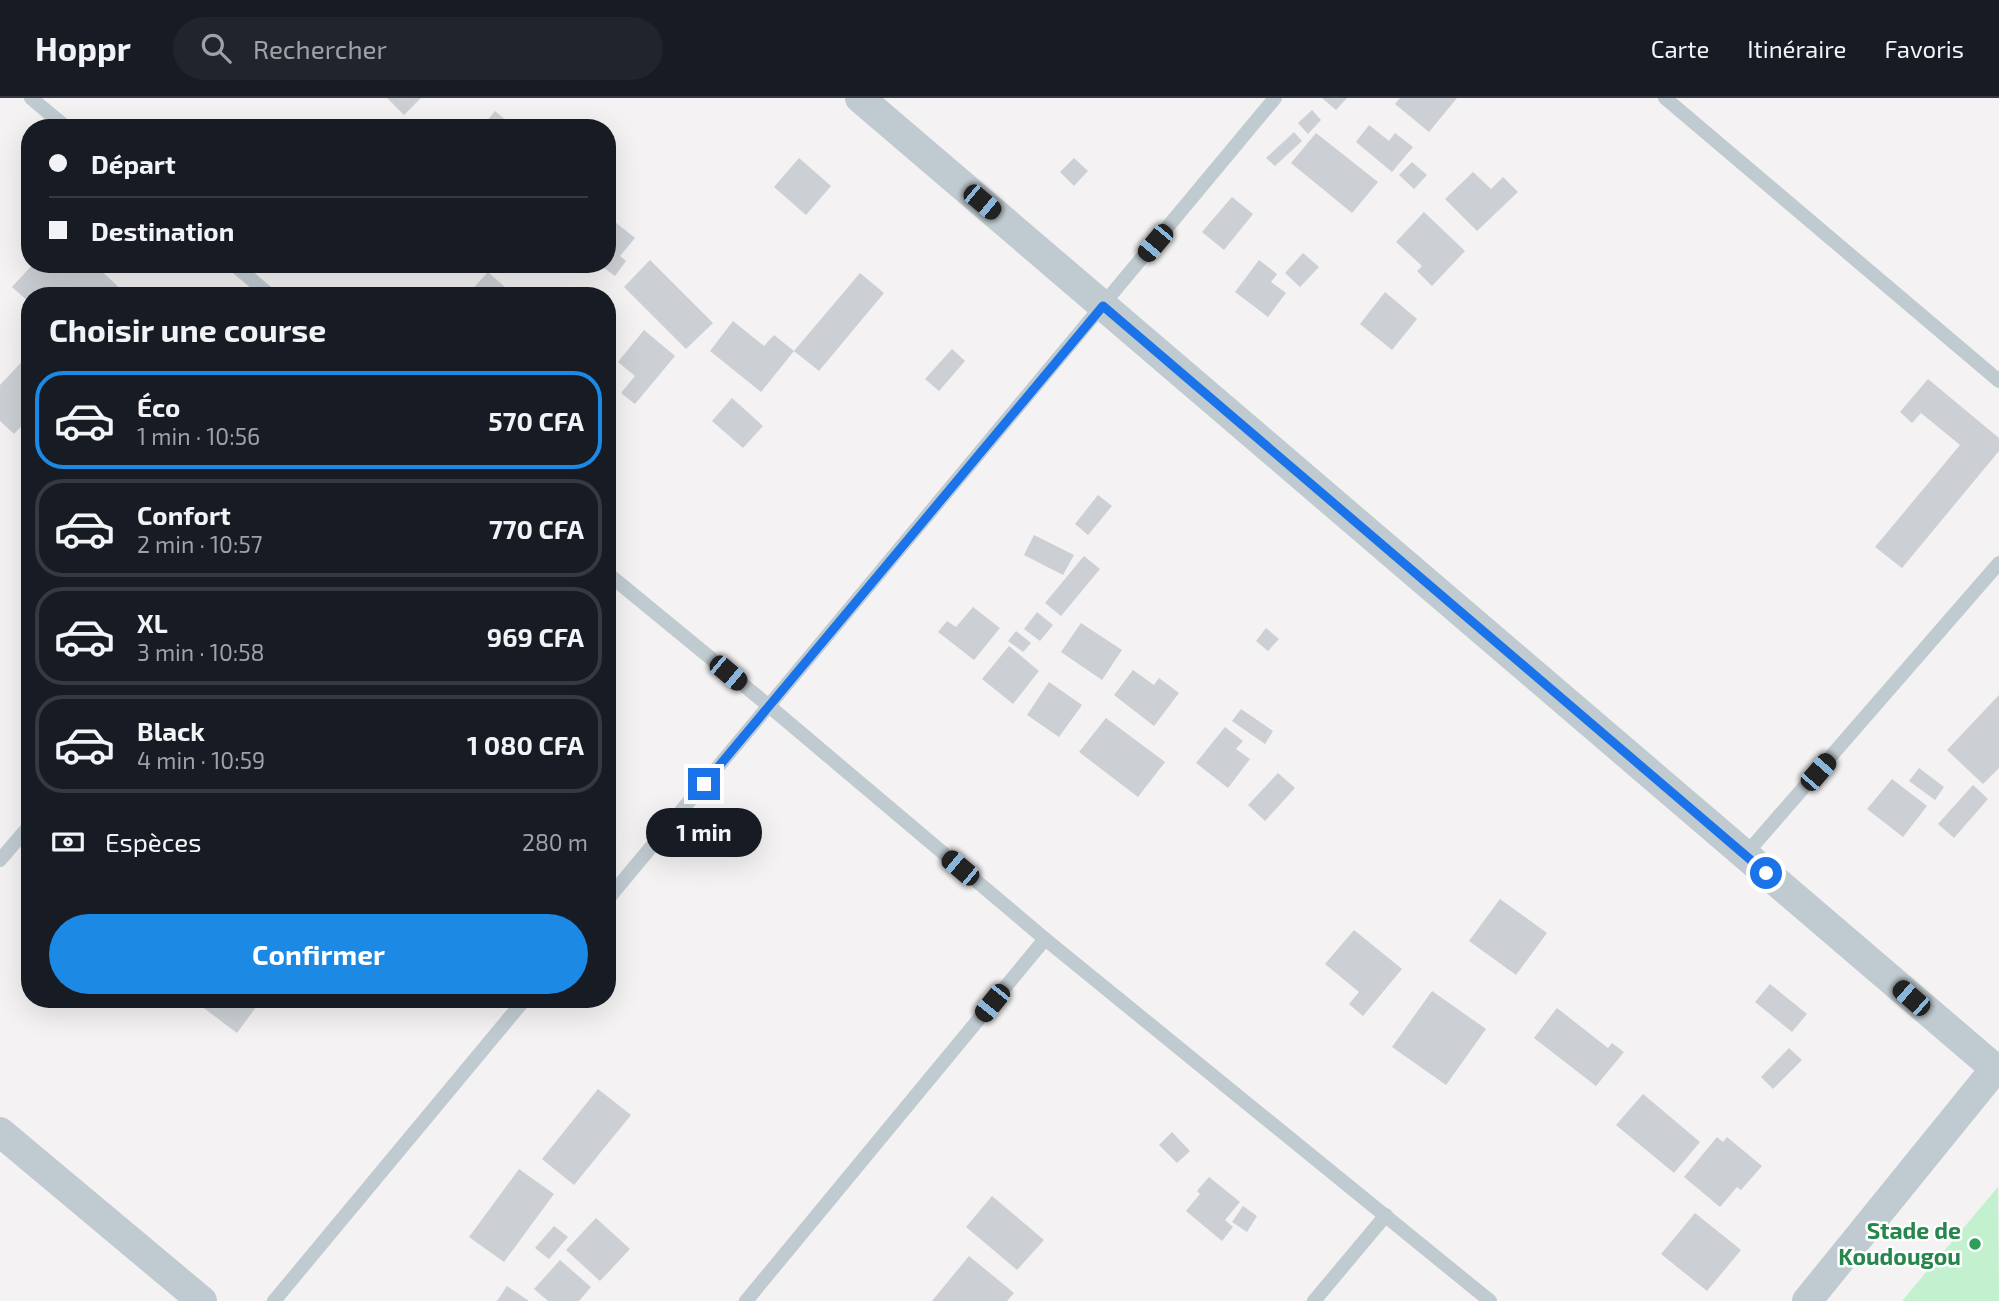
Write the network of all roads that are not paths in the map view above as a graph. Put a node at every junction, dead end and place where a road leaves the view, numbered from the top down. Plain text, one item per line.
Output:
1 (32, 98) edge
2 (860, 98) edge
3 (1275, 98) edge
4 (1665, 98) edge
5 (57, 119) edge
6 (244, 273) edge
7 (260, 287) edge
8 (1103, 306) junction
9 (1999, 381) edge
10 (1999, 563) edge
11 (616, 580) edge
12 (769, 706) junction
13 (21, 836) edge
14 (1745, 855) junction
15 (0, 860) edge
16 (616, 889) edge
17 (1045, 939) junction
18 (518, 1008) edge
19 (1997, 1071) edge
20 (0, 1132) edge
21 (1386, 1215) junction
22 (202, 1301) edge
23 (274, 1301) edge
24 (746, 1301) edge
25 (1314, 1301) edge
26 (1490, 1301) edge
27 (1808, 1301) edge

1 - 5 lane
2 - 8 street
3 - 8 lane
4 - 9 lane
6 - 7 lane
8 - 12 lane
8 - 14 street
10 - 14 lane
11 - 12 lane
12 - 16 lane
12 - 17 lane
13 - 15 lane
14 - 19 street
17 - 21 lane
17 - 24 lane
18 - 23 lane
19 - 27 street
20 - 22 street
21 - 25 lane
21 - 26 lane

